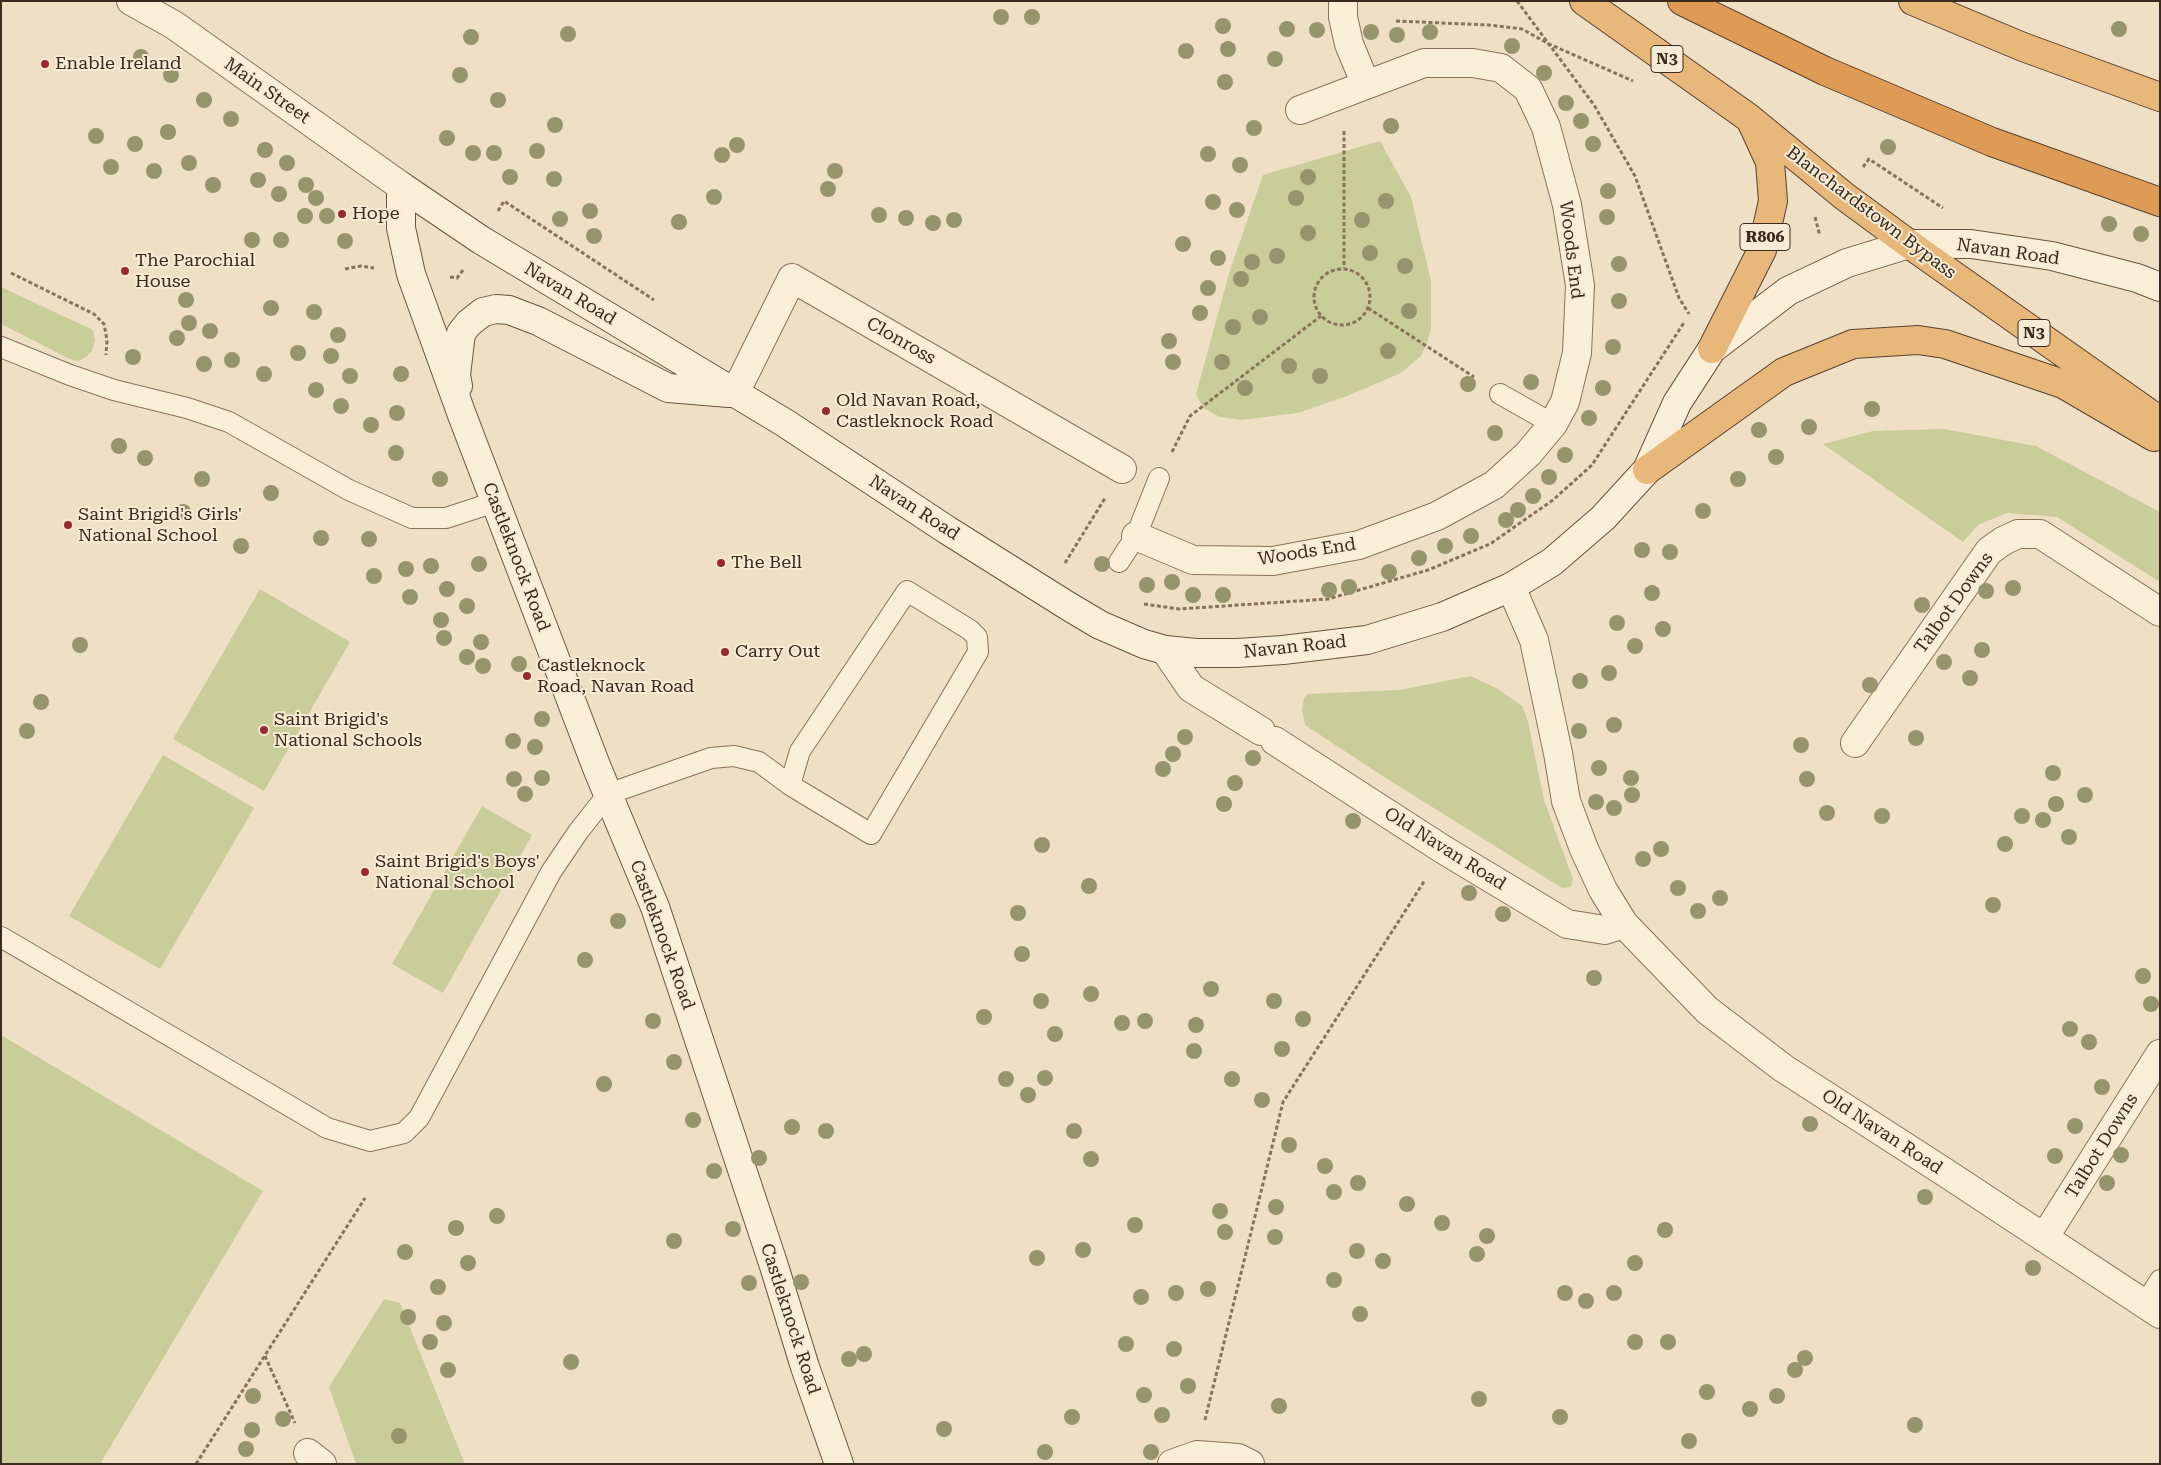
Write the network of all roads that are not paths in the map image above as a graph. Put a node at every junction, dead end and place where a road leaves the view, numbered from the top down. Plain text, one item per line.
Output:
1 (131, 1) edge
2 (1343, 1) edge
3 (1584, 1) edge
4 (1682, 1) edge
5 (1913, 1) edge
6 (1355, 89) junction
7 (2160, 97) edge
8 (1300, 110) dead end
9 (1749, 118) junction
10 (401, 186) junction
11 (2160, 202) edge
12 (1909, 244) junction
13 (2160, 287) edge
14 (1, 347) edge
15 (1712, 349) junction
16 (735, 393) junction
17 (1500, 394) road end
18 (462, 415) junction
19 (2160, 421) edge
20 (1553, 424) junction
21 (2160, 440) edge
22 (1122, 469) road end
23 (1647, 470) junction
24 (1159, 478) road end
25 (495, 502) junction
26 (1136, 536) junction
27 (1119, 562) dead end
28 (1511, 587) junction
29 (2160, 612) edge
30 (1165, 650) junction
31 (1855, 743) dead end
32 (790, 785) junction
33 (608, 794) junction
34 (1624, 924) junction
35 (1, 937) edge
36 (2160, 1054) edge
37 (2044, 1238) junction
38 (2160, 1280) edge
39 (2152, 1309) edge
40 (1184, 1459) edge
41 (839, 1464) edge
42 (1250, 1464) edge

1 - 10 street, Main Street
2 - 6 street
3 - 9 highway, Blanchardstown Bypass / N3
4 - 11 highway
5 - 7 highway
6 - 8 street, Woods End
6 - 20 street, Woods End
9 - 12 highway, Blanchardstown Bypass / N3
9 - 15 highway, R806
10 - 16 street, Navan Road / R806
10 - 18 street, Castleknock Road / R806
12 - 13 street, Navan Road / R806
12 - 15 street, Navan Road / R806
12 - 19 highway, Blanchardstown Bypass / N3
14 - 25 lane
15 - 23 street, Navan Road / R806
16 - 18 street, Castleknock Road / R806
16 - 22 street, Clonross
16 - 30 street, Navan Road / R806
17 - 20 lane
18 - 25 street, Castleknock Road / R806
20 - 26 street, Woods End
21 - 23 highway
23 - 28 street, Navan Road / R806
24 - 26 lane
25 - 33 street, Castleknock Road / R806
26 - 27 lane
28 - 30 street, Navan Road / R806
28 - 34 street, Old Navan Road
29 - 31 street, Talbot Downs
30 - 34 street, Old Navan Road
32 - 32 lane
32 - 33 lane
33 - 35 lane
33 - 41 street, Castleknock Road / R806
34 - 37 street, Old Navan Road
36 - 37 street, Talbot Downs
37 - 39 street, Old Navan Road
38 - 39 lane
40 - 42 street

